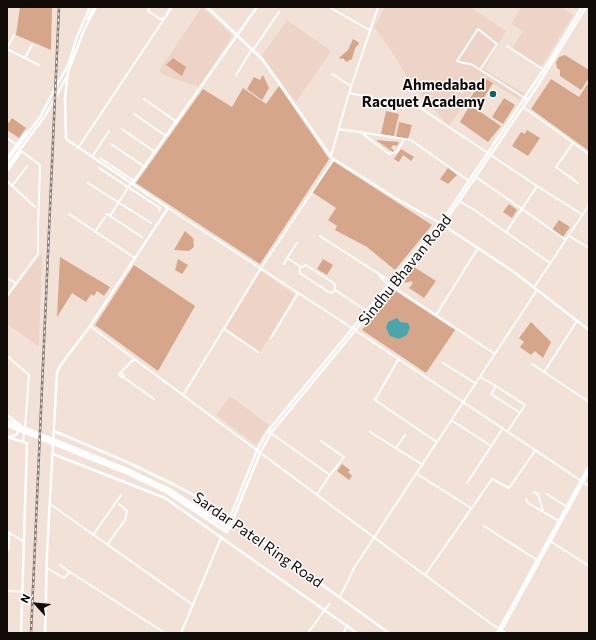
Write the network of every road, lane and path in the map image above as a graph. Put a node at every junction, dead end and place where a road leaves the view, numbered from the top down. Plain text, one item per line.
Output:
1 (89, 7) edge
2 (95, 7) edge
3 (149, 7) edge
4 (172, 7) edge
5 (207, 7) edge
6 (257, 7) edge
7 (330, 7) edge
8 (378, 7) edge
9 (582, 7) edge
10 (586, 7) edge
11 (279, 12) dead end
12 (371, 31) junction
13 (14, 35) dead end
14 (237, 36) junction
15 (32, 45) dead end
16 (507, 46) dead end
17 (7, 48) edge
18 (253, 50) junction
19 (25, 58) junction
20 (39, 65) dead end
21 (480, 70) junction
22 (544, 70) junction
23 (68, 72) junction
24 (332, 74) dead end
25 (236, 75) dead end
26 (351, 86) junction
27 (349, 93) junction
28 (144, 99) dead end
29 (527, 99) junction
30 (522, 106) junction
31 (134, 114) dead end
32 (177, 122) junction
33 (122, 129) dead end
34 (339, 129) junction
35 (109, 131) dead end
36 (361, 133) junction
37 (166, 136) junction
38 (7, 138) edge
39 (404, 139) junction
40 (573, 142) junction
41 (111, 144) dead end
42 (17, 145) junction
43 (78, 148) junction
44 (14, 149) junction
45 (21, 151) junction
46 (155, 152) junction
47 (490, 153) junction
48 (589, 154) edge
49 (331, 156) junction
50 (92, 157) junction
51 (7, 158) edge
52 (100, 158) dead end
53 (334, 159) junction
54 (7, 161) edge
55 (27, 166) dead end
56 (7, 167) edge
57 (145, 167) junction
58 (99, 168) dead end
59 (7, 171) edge
60 (476, 177) junction
61 (7, 181) edge
62 (470, 181) junction
63 (133, 182) junction
64 (88, 183) dead end
65 (578, 183) dead end
66 (12, 186) junction
67 (538, 186) junction
68 (128, 187) junction
69 (459, 201) junction
70 (119, 203) junction
71 (589, 205) edge
72 (35, 207) dead end
73 (168, 208) junction
74 (522, 209) junction
75 (159, 211) dead end
76 (69, 214) dead end
77 (582, 215) junction
78 (110, 216) junction
79 (151, 223) dead end
80 (441, 224) junction
81 (95, 232) junction
82 (506, 232) junction
83 (320, 236) dead end
84 (569, 236) junction
85 (142, 237) dead end
86 (566, 240) junction
87 (298, 243) dead end
88 (478, 248) junction
89 (589, 248) edge
90 (135, 258) junction
91 (288, 258) junction
92 (550, 263) junction
93 (284, 264) dead end
94 (301, 267) junction
95 (261, 268) junction
96 (379, 275) junction
97 (7, 278) edge
98 (391, 282) junction
99 (16, 283) junction
100 (390, 285) junction
101 (536, 288) junction
102 (335, 290) junction
103 (298, 293) junction
104 (7, 296) edge
105 (366, 311) junction
106 (436, 315) junction
107 (577, 321) junction
108 (90, 326) junction
109 (224, 329) junction
110 (354, 329) junction
111 (589, 330) edge
112 (270, 338) dead end
113 (258, 352) dead end
114 (495, 354) junction
115 (7, 356) edge
116 (399, 358) junction
117 (134, 359) junction
118 (443, 362) dead end
119 (532, 364) dead end
120 (544, 372) junction
121 (480, 377) junction
122 (475, 383) junction
123 (496, 386) junction
124 (183, 395) junction
125 (154, 399) dead end
126 (462, 402) junction
127 (589, 402) edge
128 (519, 412) junction
129 (7, 415) edge
130 (451, 420) junction
131 (7, 421) edge
132 (7, 425) edge
133 (503, 428) junction
134 (54, 431) junction
135 (508, 431) junction
136 (270, 432) junction
137 (370, 432) dead end
138 (405, 435) dead end
139 (7, 437) edge
140 (321, 441) dead end
141 (437, 442) junction
142 (25, 443) junction
143 (491, 446) junction
144 (396, 448) junction
145 (536, 451) junction
146 (259, 452) junction
147 (53, 454) junction
148 (423, 465) junction
149 (589, 466) edge
150 (589, 471) edge
151 (417, 474) junction
152 (330, 475) junction
153 (582, 482) junction
154 (467, 483) dead end
155 (589, 486) edge
156 (534, 492) dead end
157 (317, 494) junction
158 (547, 494) dead end
159 (121, 495) dead end
160 (526, 499) dead end
161 (185, 500) junction
162 (50, 504) junction
163 (119, 504) dead end
164 (567, 506) junction
165 (471, 508) junction
166 (544, 512) junction
167 (232, 519) junction
168 (559, 521) junction
169 (484, 526) dead end
170 (228, 527) junction
171 (226, 531) joint
172 (8, 532) edge
173 (93, 535) junction
174 (221, 538) junction
175 (375, 539) junction
176 (550, 541) junction
177 (24, 542) junction
178 (107, 545) junction
179 (7, 551) edge
180 (537, 560) junction
181 (60, 565) dead end
182 (589, 566) edge
183 (46, 568) junction
184 (70, 572) junction
185 (425, 575) junction
186 (7, 591) edge
187 (23, 592) junction
188 (340, 597) junction
189 (329, 604) dead end
190 (193, 605) junction
191 (325, 610) junction
192 (347, 625) junction
193 (500, 629) junction
194 (21, 633) edge
195 (45, 633) edge
196 (165, 633) edge
197 (181, 633) edge
198 (308, 633) edge
199 (344, 633) edge
200 (357, 633) edge
201 (389, 633) edge
202 (497, 633) edge
203 (500, 633) edge
204 (506, 633) edge

1 - 23 street
1 - 54 street
2 - 23 street
2 - 56 street
3 - 4 street
4 - 43 street
5 - 14 street
6 - 14 street
7 - 12 street
8 - 12 street
9 - 22 street, Sindhu Bhavan Road
10 - 29 street, Sindhu Bhavan Road
11 - 18 street
12 - 26 street
13 - 17 street
14 - 18 street
14 - 32 street
15 - 19 street
16 - 22 street
17 - 19 street
18 - 25 street
18 - 49 street
19 - 20 street
21 - 21 street
21 - 29 street
22 - 29 street, Sindhu Bhavan Road
23 - 43 street
24 - 26 street
26 - 27 street
27 - 34 street
27 - 47 street
28 - 32 street
29 - 30 street, Sindhu Bhavan Road
30 - 40 street
30 - 47 street, Sindhu Bhavan Road
31 - 37 street
32 - 37 street
33 - 46 street
34 - 36 street
34 - 49 street
35 - 50 street
36 - 39 street
36 - 39 street
37 - 46 street
38 - 42 street
39 - 62 street
40 - 48 street
40 - 65 street
41 - 57 street
42 - 44 street
42 - 45 street
43 - 50 street
44 - 45 street
44 - 51 street
45 - 59 street
45 - 99 street
46 - 57 street
47 - 60 street, Sindhu Bhavan Road
47 - 62 street, Sindhu Bhavan Road
47 - 67 street
49 - 53 street
50 - 63 street
52 - 63 street
53 - 80 street
53 - 95 street
55 - 66 street
57 - 63 street
58 - 68 street
60 - 69 street, Sindhu Bhavan Road
60 - 74 street
61 - 66 street
62 - 80 street, Sindhu Bhavan Road
63 - 68 street
63 - 73 street
64 - 70 street
66 - 72 street
67 - 74 street
67 - 77 street
68 - 70 street
68 - 75 street
69 - 80 street, Sindhu Bhavan Road
69 - 82 street
70 - 78 street
70 - 79 street
71 - 77 street
73 - 90 street
73 - 95 street
74 - 82 street
74 - 86 street
76 - 81 street
77 - 84 street
78 - 81 street
78 - 85 street
80 - 88 street
80 - 98 street, Sindhu Bhavan Road
80 - 100 street, Sindhu Bhavan Road
81 - 90 street
82 - 92 street
83 - 96 street
84 - 86 street
84 - 89 street
86 - 92 street
87 - 91 street
88 - 101 street
88 - 106 street
90 - 108 street
91 - 93 street
91 - 94 street
92 - 101 street
94 - 102 street
94 - 102 street
95 - 103 street
95 - 109 street
96 - 98 street
96 - 100 street
97 - 99 street
98 - 100 street, Sindhu Bhavan Road
99 - 104 street
100 - 105 street, Sindhu Bhavan Road
100 - 106 street
100 - 110 street, Sindhu Bhavan Road
101 - 107 street
101 - 114 street
102 - 105 street
103 - 110 street
103 - 112 street
105 - 110 street, Sindhu Bhavan Road
106 - 114 street
107 - 111 street
107 - 120 street
108 - 117 street
108 - 134 street
109 - 113 street
109 - 124 street
110 - 116 street
110 - 136 street, Sindhu Bhavan Road
114 - 121 street
115 - 142 street
116 - 126 street
116 - 141 street
117 - 124 street
117 - 125 street
118 - 122 street
119 - 120 street
120 - 127 street
121 - 122 street
121 - 123 street
122 - 126 street
123 - 128 street
123 - 128 street
124 - 146 street
126 - 130 street
126 - 133 street
128 - 135 street
129 - 139 street
130 - 141 street
130 - 143 street
131 - 161 highway
132 - 161 highway
133 - 135 street
133 - 143 street
134 - 147 street
134 - 167 street, Sardar Patel Ring Road
135 - 145 street
136 - 146 street, Sindhu Bhavan Road
136 - 152 street
137 - 144 street
138 - 144 street
139 - 142 street
140 - 152 street
141 - 148 street
142 - 177 street
143 - 154 street
144 - 148 street
145 - 153 street
145 - 165 street
146 - 157 street
146 - 167 street, Sindhu Bhavan Road
147 - 162 street
147 - 174 street, Sardar Patel Ring Road
148 - 151 street
149 - 153 street
150 - 153 street
151 - 165 street
151 - 175 street
152 - 157 street
153 - 155 street
153 - 164 street
153 - 176 street
156 - 166 street
157 - 175 street
158 - 164 street
159 - 173 street
160 - 166 street
161 - 170 highway
161 - 171 highway
162 - 173 street
162 - 183 street
163 - 178 street
164 - 168 street
165 - 185 street
166 - 168 street
167 - 170 street, Sindhu Bhavan Road
167 - 188 street, Sardar Patel Ring Road
168 - 180 street
169 - 180 street
170 - 171 street, Sindhu Bhavan Road
172 - 177 street
172 - 179 street
173 - 178 street
174 - 190 street
174 - 191 street, Sardar Patel Ring Road
175 - 185 street
175 - 188 street
176 - 182 street
176 - 193 street
177 - 187 street
178 - 190 street
180 - 193 street
181 - 184 street
183 - 184 street
183 - 195 street
184 - 196 street
185 - 193 street
186 - 187 street
187 - 194 street
188 - 201 street, Sardar Patel Ring Road
189 - 191 street
190 - 197 street
191 - 192 street, Sardar Patel Ring Road
191 - 198 street
192 - 199 street
192 - 200 street, Sardar Patel Ring Road
193 - 202 street
193 - 203 street
193 - 204 street

